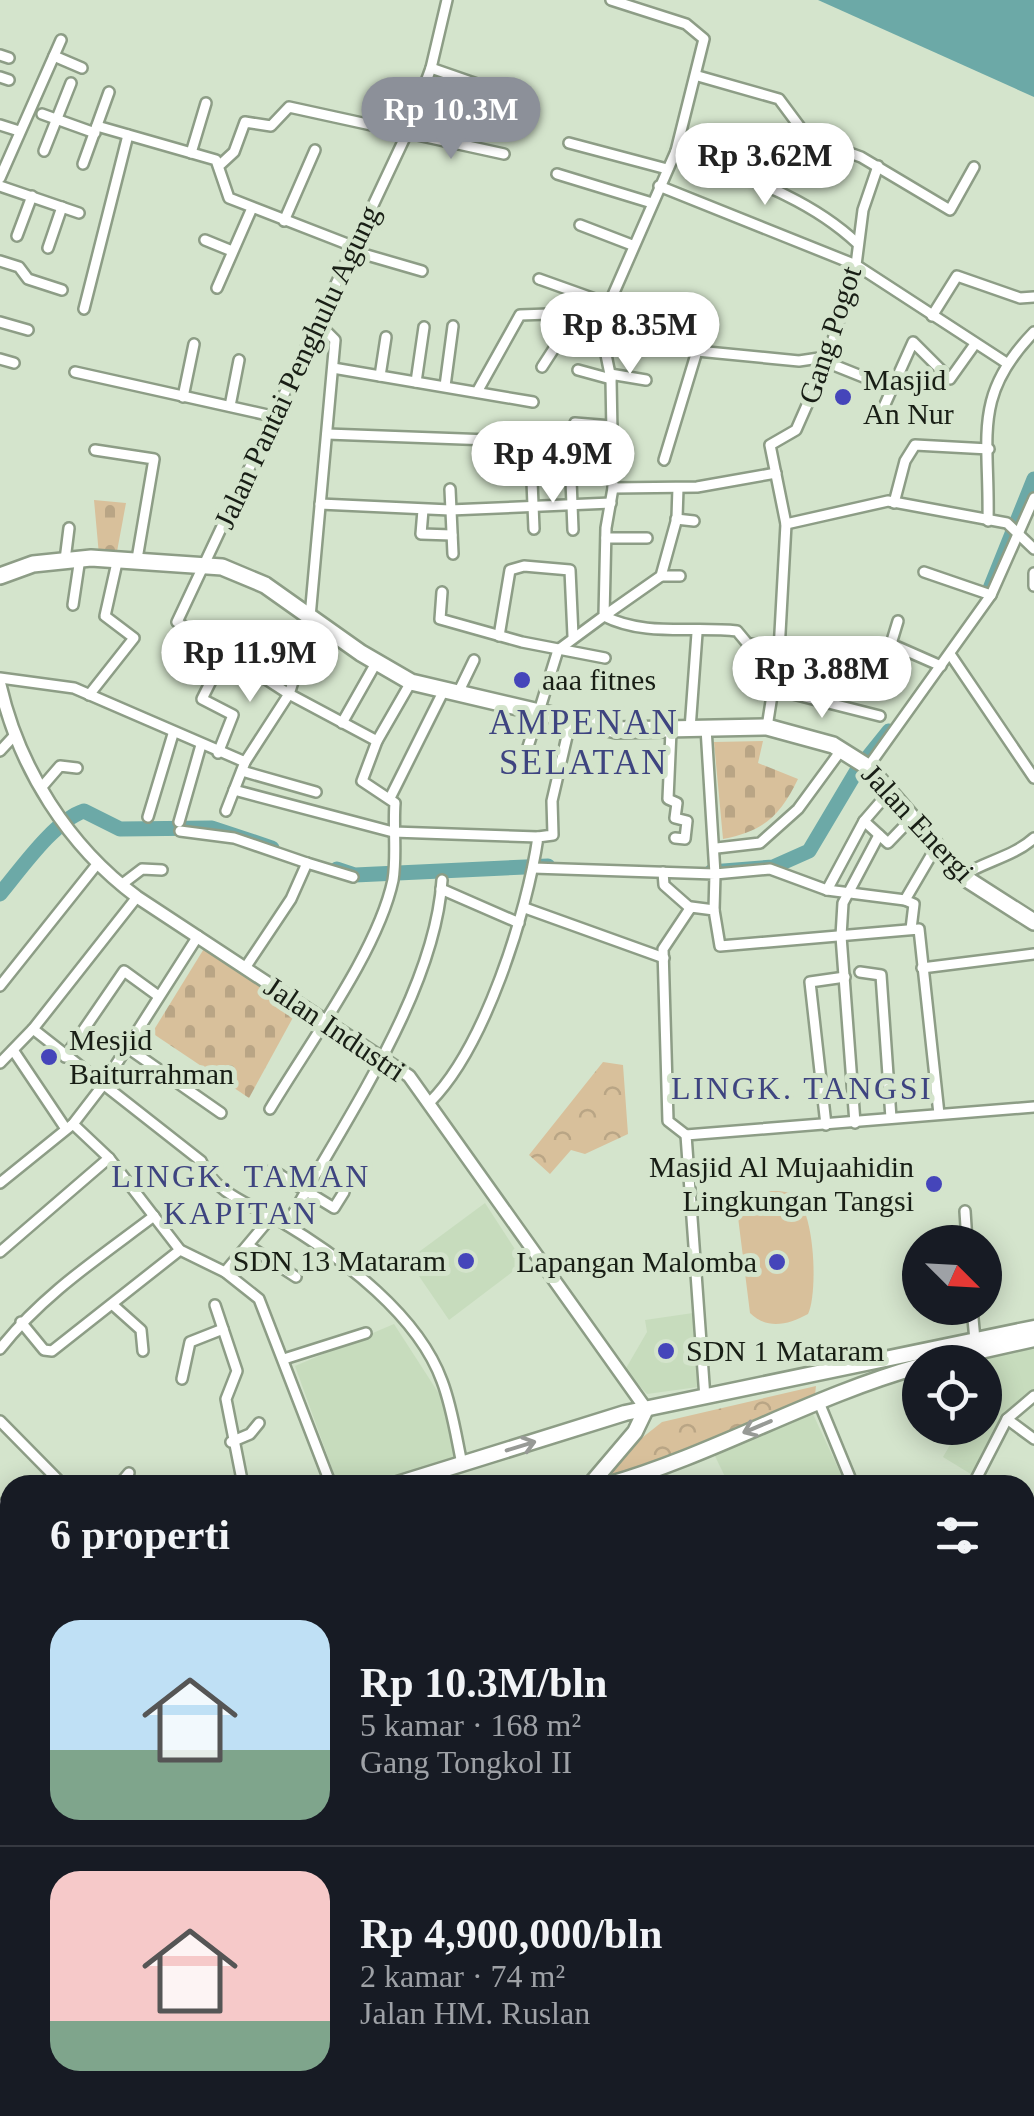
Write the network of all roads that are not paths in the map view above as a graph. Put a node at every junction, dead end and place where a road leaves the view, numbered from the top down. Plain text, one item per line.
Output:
1 (447, 0) edge
2 (611, 0) edge
3 (61, 40) dead end
4 (54, 56) junction
5 (82, 68) dead end
6 (430, 68) junction
7 (698, 76) junction
8 (70, 82) dead end
9 (109, 92) dead end
10 (520, 99) dead end
11 (206, 103) dead end
12 (42, 114) dead end
13 (57, 119) junction
14 (0, 125) edge
15 (96, 129) junction
16 (19, 131) junction
17 (407, 133) junction
18 (128, 135) junction
19 (569, 143) dead end
20 (316, 150) dead end
21 (44, 151) dead end
22 (676, 151) junction
23 (191, 153) junction
24 (504, 154) dead end
25 (83, 164) dead end
26 (221, 164) junction
27 (878, 166) junction
28 (974, 167) dead end
29 (667, 169) junction
30 (558, 174) dead end
31 (0, 178) edge
32 (659, 186) junction
33 (32, 196) junction
34 (652, 203) junction
35 (62, 207) junction
36 (252, 208) junction
37 (79, 213) dead end
38 (284, 221) junction
39 (580, 225) dead end
40 (17, 236) dead end
41 (205, 240) dead end
42 (856, 243) junction
43 (632, 246) junction
44 (48, 248) dead end
45 (354, 249) junction
46 (232, 251) junction
47 (0, 260) edge
48 (856, 265) junction
49 (422, 271) dead end
50 (539, 279) dead end
51 (218, 288) dead end
52 (62, 290) dead end
53 (1034, 297) edge
54 (608, 304) junction
55 (84, 309) dead end
56 (577, 313) junction
57 (932, 316) junction
58 (0, 322) edge
59 (607, 322) junction
60 (320, 325) junction
61 (453, 326) dead end
62 (424, 327) dead end
63 (28, 330) dead end
64 (1034, 332) edge
65 (386, 337) dead end
66 (194, 344) dead end
67 (975, 344) junction
68 (697, 351) junction
69 (0, 359) edge
70 (239, 360) dead end
71 (826, 360) junction
72 (1005, 362) junction
73 (14, 364) dead end
74 (333, 368) junction
75 (542, 368) dead end
76 (578, 370) dead end
77 (75, 372) dead end
78 (380, 376) junction
79 (610, 376) junction
80 (646, 380) dead end
81 (416, 382) junction
82 (445, 386) junction
83 (891, 388) junction
84 (476, 392) junction
85 (182, 397) junction
86 (533, 402) dead end
87 (230, 406) junction
88 (882, 411) dead end
89 (272, 416) junction
90 (612, 426) junction
91 (327, 434) junction
92 (516, 441) dead end
93 (989, 449) junction
94 (95, 450) dead end
95 (664, 460) dead end
96 (565, 461) dead end
97 (776, 472) junction
98 (571, 480) dead end
99 (532, 481) dead end
100 (613, 488) junction
101 (678, 488) junction
102 (450, 489) dead end
103 (1034, 498) edge
104 (611, 503) junction
105 (894, 503) junction
106 (320, 504) junction
107 (572, 504) junction
108 (533, 506) junction
109 (423, 510) junction
110 (450, 510) junction
111 (676, 519) junction
112 (694, 521) dead end
113 (988, 521) junction
114 (786, 524) junction
115 (69, 528) dead end
116 (534, 529) dead end
117 (573, 530) dead end
118 (1016, 534) junction
119 (452, 535) junction
120 (606, 538) junction
121 (647, 538) dead end
122 (1034, 548) edge
123 (453, 554) dead end
124 (118, 558) junction
125 (73, 559) junction
126 (137, 559) junction
127 (204, 564) junction
128 (924, 572) dead end
129 (1034, 573) edge
130 (0, 576) edge
131 (661, 576) junction
132 (680, 576) dead end
133 (1034, 586) edge
134 (442, 592) dead end
135 (986, 593) junction
136 (73, 605) dead end
137 (604, 616) junction
138 (310, 617) junction
139 (898, 621) dead end
140 (696, 633) junction
141 (499, 636) junction
142 (574, 636) junction
143 (558, 650) junction
144 (779, 650) junction
145 (224, 653) junction
146 (950, 654) junction
147 (605, 658) dead end
148 (474, 660) dead end
149 (376, 663) junction
150 (940, 665) junction
151 (0, 682) edge
152 (411, 682) junction
153 (452, 689) junction
154 (773, 689) junction
155 (89, 694) junction
156 (289, 694) junction
157 (541, 712) junction
158 (3, 713) edge
159 (880, 716) dead end
160 (572, 720) junction
161 (342, 723) junction
162 (767, 727) junction
163 (698, 728) junction
164 (671, 731) junction
165 (173, 734) junction
166 (13, 737) junction
167 (377, 742) junction
168 (201, 745) junction
169 (527, 750) dead end
170 (0, 751) edge
171 (218, 753) junction
172 (858, 760) junction
173 (243, 766) junction
174 (77, 768) dead end
175 (1034, 778) edge
176 (41, 788) junction
177 (234, 790) junction
178 (890, 791) junction
179 (316, 792) dead end
180 (393, 800) junction
181 (226, 811) dead end
182 (148, 817) dead end
183 (912, 818) junction
184 (864, 821) junction
185 (393, 832) junction
186 (879, 836) junction
187 (538, 837) junction
188 (675, 838) dead end
189 (1034, 838) edge
190 (936, 846) junction
191 (716, 848) junction
192 (1029, 850) edge
193 (98, 863) junction
194 (306, 863) junction
195 (534, 866) junction
196 (162, 870) dead end
197 (715, 870) junction
198 (663, 872) junction
199 (354, 876) dead end
200 (962, 876) junction
201 (121, 885) junction
202 (827, 890) junction
203 (845, 894) junction
204 (137, 897) junction
205 (905, 900) junction
206 (689, 907) junction
207 (525, 908) junction
208 (714, 910) junction
209 (1034, 922) edge
210 (519, 923) junction
211 (911, 928) junction
212 (198, 936) junction
213 (841, 936) junction
214 (1034, 954) edge
215 (664, 958) junction
216 (245, 968) junction
217 (922, 968) junction
218 (860, 972) dead end
219 (845, 976) junction
220 (0, 986) edge
221 (157, 995) junction
222 (323, 1020) junction
223 (34, 1029) junction
224 (126, 1046) junction
225 (13, 1050) junction
226 (380, 1054) junction
227 (65, 1057) junction
228 (0, 1064) edge
229 (103, 1085) junction
230 (430, 1102) junction
231 (1034, 1107) edge
232 (270, 1109) dead end
233 (221, 1113) dead end
234 (939, 1114) junction
235 (891, 1118) junction
236 (855, 1123) junction
237 (826, 1125) junction
238 (70, 1127) junction
239 (686, 1135) junction
240 (110, 1158) junction
241 (272, 1170) dead end
242 (0, 1183) edge
243 (305, 1191) junction
244 (344, 1192) dead end
245 (964, 1211) dead end
246 (154, 1216) junction
247 (272, 1216) junction
248 (286, 1225) junction
249 (965, 1225) edge
250 (249, 1246) junction
251 (180, 1250) junction
252 (0, 1252) edge
253 (225, 1272) junction
254 (296, 1277) dead end
255 (113, 1305) junction
256 (215, 1305) dead end
257 (21, 1322) junction
258 (974, 1325) edge
259 (1034, 1328) edge
260 (223, 1329) junction
261 (366, 1332) dead end
262 (1034, 1339) edge
263 (975, 1340) junction
264 (1002, 1346) edge
265 (0, 1349) edge
266 (143, 1351) dead end
267 (284, 1359) junction
268 (821, 1372) junction
269 (902, 1372) edge
270 (182, 1379) dead end
271 (1034, 1396) edge
272 (823, 1397) junction
273 (706, 1399) junction
274 (646, 1409) junction
275 (1007, 1418) junction
276 (0, 1422) edge
277 (259, 1423) dead end
278 (1034, 1439) edge
279 (231, 1442) junction
280 (462, 1464) junction
281 (53, 1475) edge
282 (240, 1475) edge
283 (327, 1475) edge
284 (426, 1475) edge
285 (598, 1475) edge
286 (636, 1475) edge
287 (850, 1475) edge
288 (978, 1475) edge

1 - 6 street, Jalan Pantai Penghulu Agung
2 - 7 street
3 - 4 street
4 - 5 street
4 - 16 street
6 - 10 street
6 - 17 street, Jalan Pantai Penghulu Agung
7 - 22 street
7 - 27 street
8 - 13 street
9 - 15 street
11 - 23 street
12 - 13 street
13 - 15 street
13 - 21 street
14 - 16 street
15 - 18 street
15 - 25 street
16 - 31 street
17 - 24 street
17 - 26 street
17 - 45 street, Jalan Pantai Penghulu Agung
18 - 23 street
18 - 55 street
19 - 29 street
20 - 38 street
22 - 29 street
22 - 42 street
23 - 26 street
26 - 36 street
27 - 28 street
27 - 42 street, Gang Pogot
29 - 32 street
30 - 34 street
31 - 33 street
32 - 34 street
32 - 48 street
33 - 35 street
33 - 40 street
34 - 43 street
35 - 37 street
35 - 44 street
36 - 38 street
36 - 46 street
38 - 45 street
39 - 43 street
41 - 46 street
42 - 48 street, Gang Pogot
43 - 54 street
45 - 49 street
45 - 60 street, Jalan Pantai Penghulu Agung
46 - 51 street
47 - 52 street
48 - 57 street
48 - 71 street, Gang Pogot
50 - 54 street
53 - 57 street
54 - 59 street
56 - 59 street
56 - 75 street
56 - 84 street
57 - 67 street
58 - 63 street
59 - 68 street
59 - 79 street
60 - 74 street
60 - 89 street, Jalan Pantai Penghulu Agung
61 - 82 street
62 - 81 street
64 - 72 street
65 - 78 street
66 - 85 street
67 - 72 street
67 - 83 street
68 - 71 street
68 - 95 street
69 - 73 street
70 - 87 street
71 - 83 street
71 - 97 street, Gang Pogot
72 - 93 street
74 - 78 street
74 - 91 street
76 - 79 street
77 - 85 street
78 - 81 street
79 - 80 street
79 - 90 street
81 - 82 street
82 - 84 street
83 - 88 street
84 - 86 street
85 - 87 street
87 - 89 street
89 - 127 street, Jalan Pantai Penghulu Agung
90 - 96 street
90 - 100 street
91 - 92 street
91 - 106 street
93 - 105 street
93 - 113 street
94 - 126 street
97 - 101 street
97 - 114 street
98 - 107 street
99 - 108 street
100 - 101 street
100 - 104 street
101 - 111 street
102 - 110 street
103 - 118 street
104 - 107 street
104 - 120 street
105 - 113 street
105 - 114 street
106 - 109 street
106 - 138 street
107 - 108 street
107 - 117 street
108 - 110 street
108 - 116 street
109 - 110 street
109 - 119 street
110 - 119 street
111 - 112 street
111 - 131 street
113 - 118 street
114 - 144 street
115 - 125 street
118 - 122 street
118 - 135 street
119 - 123 street
120 - 121 street
120 - 137 street
124 - 125 highway, Jalan Energi
124 - 126 highway, Jalan Energi
124 - 155 street
125 - 130 highway, Jalan Energi
125 - 136 street
126 - 127 highway, Jalan Energi
127 - 138 highway, Jalan Energi
127 - 145 street, Jalan Pantai Penghulu Agung
128 - 135 street
129 - 133 street
131 - 132 street
131 - 137 street
134 - 141 street
135 - 146 street
137 - 140 street
137 - 142 street
138 - 149 highway, Jalan Energi
138 - 156 street
139 - 150 street
140 - 144 street
140 - 163 street
141 - 142 street
141 - 143 street
142 - 143 street
143 - 147 street
143 - 157 street
144 - 154 street
145 - 156 street
145 - 171 street
146 - 150 street
146 - 175 street
148 - 153 street
149 - 152 highway, Jalan Energi
149 - 161 street
150 - 172 street
151 - 155 street
151 - 158 street, Jalan Industri
152 - 153 highway, Jalan Energi
152 - 167 street
153 - 157 highway, Jalan Energi
153 - 180 street
154 - 159 street
154 - 162 street
155 - 165 street
156 - 161 street
156 - 173 street
157 - 160 highway, Jalan Energi
157 - 169 street
158 - 166 street, Jalan Industri
160 - 164 highway, Jalan Energi
160 - 187 street
161 - 167 street
162 - 163 highway, Jalan Energi
162 - 172 highway, Jalan Energi
163 - 164 highway, Jalan Energi
163 - 191 street
164 - 188 street
165 - 168 street
165 - 182 street
166 - 170 street
166 - 176 street, Jalan Industri
167 - 180 street
168 - 171 street
168 - 194 street
171 - 173 street
172 - 178 highway, Jalan Energi
172 - 191 street
173 - 177 street
173 - 179 street
174 - 176 street
176 - 193 street, Jalan Industri
177 - 181 street
177 - 185 street
178 - 183 highway, Jalan Energi
178 - 184 street
180 - 185 street
183 - 186 street
183 - 190 highway, Jalan Energi
184 - 186 street
184 - 202 street
185 - 187 street
185 - 222 street
186 - 203 street
187 - 195 street
189 - 192 street
190 - 200 highway, Jalan Energi
190 - 205 street
191 - 197 street
192 - 200 street
193 - 201 street, Jalan Industri
193 - 220 street
194 - 199 street
194 - 216 street
195 - 198 street
195 - 207 street
196 - 201 street
197 - 198 street
197 - 202 street
197 - 208 street
198 - 206 street
200 - 209 highway, Jalan Energi
201 - 204 street, Jalan Industri
202 - 203 street
203 - 205 street
203 - 213 street
204 - 212 street, Jalan Industri
204 - 223 street
205 - 211 street
206 - 208 street
206 - 215 street
207 - 210 street
207 - 215 street
208 - 213 street
210 - 226 street
210 - 230 street
211 - 213 street
211 - 217 street
212 - 216 street, Jalan Industri
212 - 221 street
213 - 219 street
214 - 217 street
215 - 239 street
216 - 222 street, Jalan Industri
217 - 234 street
218 - 235 street
219 - 236 street
219 - 237 street
221 - 224 street
221 - 227 street
222 - 226 street, Jalan Industri
222 - 232 street
223 - 225 street
223 - 227 street
224 - 229 street
224 - 233 street
225 - 228 street
225 - 238 street
226 - 230 street, Jalan Industri
226 - 243 street
227 - 229 street
229 - 238 street
229 - 247 street
230 - 274 street, Jalan Industri
231 - 234 street
234 - 235 street
235 - 236 street
236 - 237 street
237 - 239 street
238 - 240 street
238 - 242 street
239 - 273 street
240 - 246 street
240 - 252 street
241 - 243 street
243 - 244 street
243 - 248 street
245 - 249 street
246 - 251 street
246 - 257 street
247 - 248 street
247 - 250 street
248 - 280 street
250 - 253 street
250 - 254 street
251 - 253 street
251 - 255 street
253 - 267 street
255 - 257 street
255 - 266 street
256 - 260 street
257 - 265 street
258 - 263 street
259 - 263 main road
260 - 270 street
260 - 279 street
261 - 267 street
262 - 264 main road
263 - 268 main road
267 - 283 street
268 - 272 main road
268 - 273 main road
269 - 272 main road
271 - 275 street
272 -> 286 main road
272 - 287 street
273 - 274 main road
280 -> 274 main road
274 - 285 main road
275 - 278 street
275 - 288 street
276 - 281 street
277 - 279 street
279 - 282 street
280 - 284 main road

